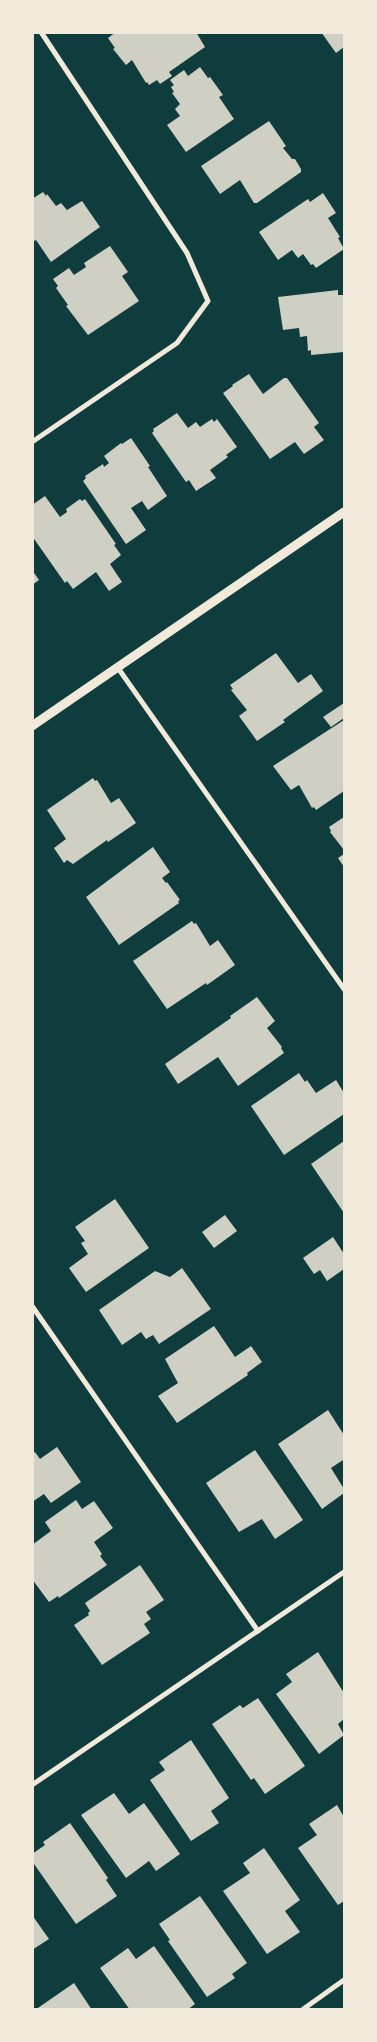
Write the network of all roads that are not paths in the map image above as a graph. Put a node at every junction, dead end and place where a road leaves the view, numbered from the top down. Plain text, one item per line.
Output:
1 (41, 32) edge
2 (32, 442) edge
3 (344, 512) edge
4 (118, 668) junction
5 (32, 726) edge
6 (344, 989) edge
7 (32, 1306) edge
8 (344, 1572) edge
9 (258, 1631) junction
10 (32, 1785) edge
11 (344, 1980) edge
12 (302, 2010) edge

1 - 2 street
3 - 4 street
4 - 5 street
4 - 6 street
7 - 9 street
8 - 9 street
9 - 10 street
11 - 12 street

